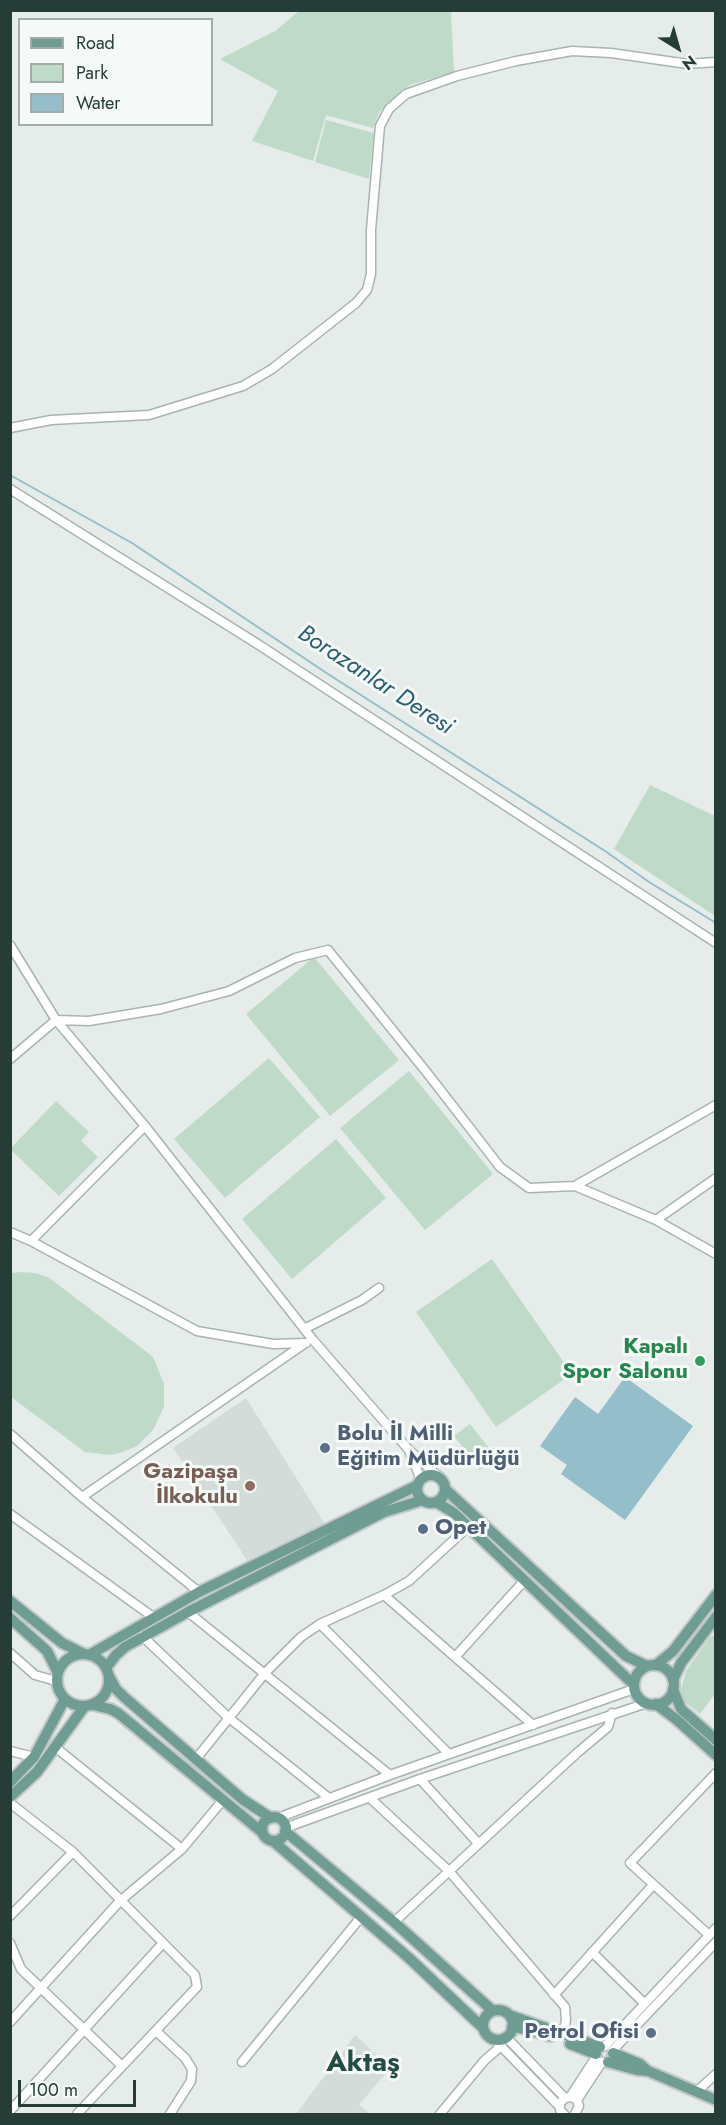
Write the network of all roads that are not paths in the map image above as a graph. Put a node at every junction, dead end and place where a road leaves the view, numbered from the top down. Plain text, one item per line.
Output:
1 (716, 63) edge
2 (10, 428) edge
3 (10, 489) edge
4 (716, 943) edge
5 (10, 945) edge
6 (56, 1020) junction
7 (10, 1059) edge
8 (716, 1105) edge
9 (145, 1126) junction
10 (716, 1178) edge
11 (575, 1186) junction
12 (656, 1220) junction
13 (10, 1232) edge
14 (31, 1241) junction
15 (716, 1254) edge
16 (379, 1288) dead end
17 (304, 1329) junction
18 (309, 1341) junction
19 (10, 1434) edge
20 (409, 1450) junction
21 (439, 1477) junction
22 (419, 1483) junction
23 (445, 1489) junction
24 (82, 1497) junction
25 (423, 1500) junction
26 (436, 1502) junction
27 (10, 1514) edge
28 (468, 1527) junction
29 (524, 1581) junction
30 (199, 1592) junction
31 (384, 1595) junction
32 (716, 1595) edge
33 (10, 1601) edge
34 (188, 1612) junction
35 (153, 1617) junction
36 (716, 1617) edge
37 (10, 1618) edge
38 (320, 1624) junction
39 (142, 1636) junction
40 (10, 1653) edge
41 (87, 1654) junction
42 (456, 1656) junction
43 (651, 1665) junction
44 (108, 1672) junction
45 (265, 1673) junction
46 (57, 1677) junction
47 (673, 1684) junction
48 (634, 1687) junction
49 (65, 1699) junction
50 (651, 1704) junction
51 (89, 1706) junction
52 (612, 1713) junction
53 (229, 1718) junction
54 (533, 1725) junction
55 (716, 1740) edge
56 (55, 1747) junction
57 (10, 1751) edge
58 (449, 1754) junction
59 (716, 1755) edge
60 (34, 1757) junction
61 (196, 1759) junction
62 (716, 1773) edge
63 (390, 1775) junction
64 (420, 1779) junction
65 (10, 1782) edge
66 (10, 1797) edge
67 (329, 1798) junction
68 (370, 1798) junction
69 (223, 1800) junction
70 (10, 1803) edge
71 (274, 1818) junction
72 (285, 1829) junction
73 (262, 1833) junction
74 (273, 1841) junction
75 (478, 1843) junction
76 (182, 1849) junction
77 (73, 1852) junction
78 (449, 1870) junction
79 (653, 1885) junction
80 (120, 1901) junction
81 (10, 1916) edge
82 (361, 1917) junction
83 (394, 1922) junction
84 (716, 1928) edge
85 (712, 1938) edge
86 (10, 1943) edge
87 (163, 1943) junction
88 (592, 1952) junction
89 (10, 1969) edge
90 (21, 1969) junction
91 (41, 1988) junction
92 (554, 1995) junction
93 (644, 2003) junction
94 (493, 2011) junction
95 (509, 2015) junction
96 (10, 2022) edge
97 (512, 2027) junction
98 (483, 2028) junction
99 (84, 2029) junction
100 (156, 2031) junction
101 (563, 2034) junction
102 (500, 2041) junction
103 (604, 2054) junction
104 (242, 2062) dead end
105 (122, 2066) junction
106 (716, 2074) edge
107 (696, 2092) junction
108 (716, 2100) edge
109 (575, 2106) edge
110 (10, 2111) edge
111 (562, 2111) edge
112 (77, 2115) edge
113 (170, 2115) edge
114 (440, 2115) edge

1 - 2 street
3 - 4 street
5 - 6 street
6 - 7 street
6 - 9 street
6 - 11 street
8 - 11 street
9 - 14 street
9 - 17 street
10 - 12 street
11 - 12 street
12 - 15 street
13 - 14 street
14 - 18 street
16 - 17 street
17 - 18 street
18 - 20 street
18 - 24 street
19 - 24 street
20 - 21 street
20 - 22 street
21 - 22 main road
21 - 23 main road
22 - 25 main road
22 - 30 main road
23 - 26 main road
23 - 43 main road
24 - 30 street
25 - 26 main road
25 - 34 main road
26 - 28 main road
27 - 35 street
28 - 29 main road
28 - 31 street
29 - 42 street
29 - 48 main road
30 - 35 main road
31 - 38 street
31 - 42 street
32 - 43 main road
33 - 41 main road
34 - 39 main road
34 - 45 street
35 - 41 main road
36 - 47 main road
37 - 46 main road
38 - 45 street
38 - 58 street
39 - 44 main road
39 - 53 street
40 - 46 street
41 - 44 main road
41 - 46 main road
42 - 54 street
43 - 47 main road
43 - 48 main road
44 - 51 main road
44 - 61 main road
45 - 53 street
45 - 63 street
46 - 49 main road
47 - 50 main road
47 - 55 main road
48 - 50 main road
48 - 54 street
49 - 51 main road
49 - 60 main road
50 - 52 street
50 - 59 main road
51 - 56 main road
51 - 69 main road
52 - 64 street
52 - 75 street
53 - 61 street
53 - 67 street
54 - 58 street
56 - 66 main road
56 - 76 street
57 - 60 street
58 - 63 street
60 - 65 main road
61 - 71 main road
62 - 79 street
63 - 67 street
64 - 68 street
64 - 75 street
67 - 71 street
68 - 72 street
68 - 78 street
69 - 73 main road
69 - 76 street
70 - 77 street
71 - 72 main road
71 - 73 main road
72 - 74 main road
72 - 83 main road
73 - 74 main road
74 - 82 main road
75 - 78 street
76 - 80 street
77 - 80 street
77 - 81 street
78 - 83 street
78 - 92 street
79 - 85 street
79 - 88 street
80 - 87 street
80 - 91 street
82 - 98 main road
82 - 104 street
83 - 94 main road
84 - 85 street
85 - 93 street
85 - 103 street
86 - 90 street
87 - 99 street
87 - 100 street
88 - 92 street
88 - 93 street
89 - 90 street
90 - 91 street
91 - 96 street
91 - 99 street
92 - 101 street
93 - 103 street
94 - 95 main road
94 - 98 main road
95 - 97 main road
95 - 101 main road
97 - 102 main road
97 - 103 main road
98 - 102 main road
99 - 105 street
99 - 110 street
100 - 105 street
100 - 113 street
101 - 103 main road
102 - 109 street
102 - 111 street
102 - 114 street
103 - 107 main road
103 - 109 street
105 - 112 street
106 - 107 street
107 - 108 main road
109 - 111 street

